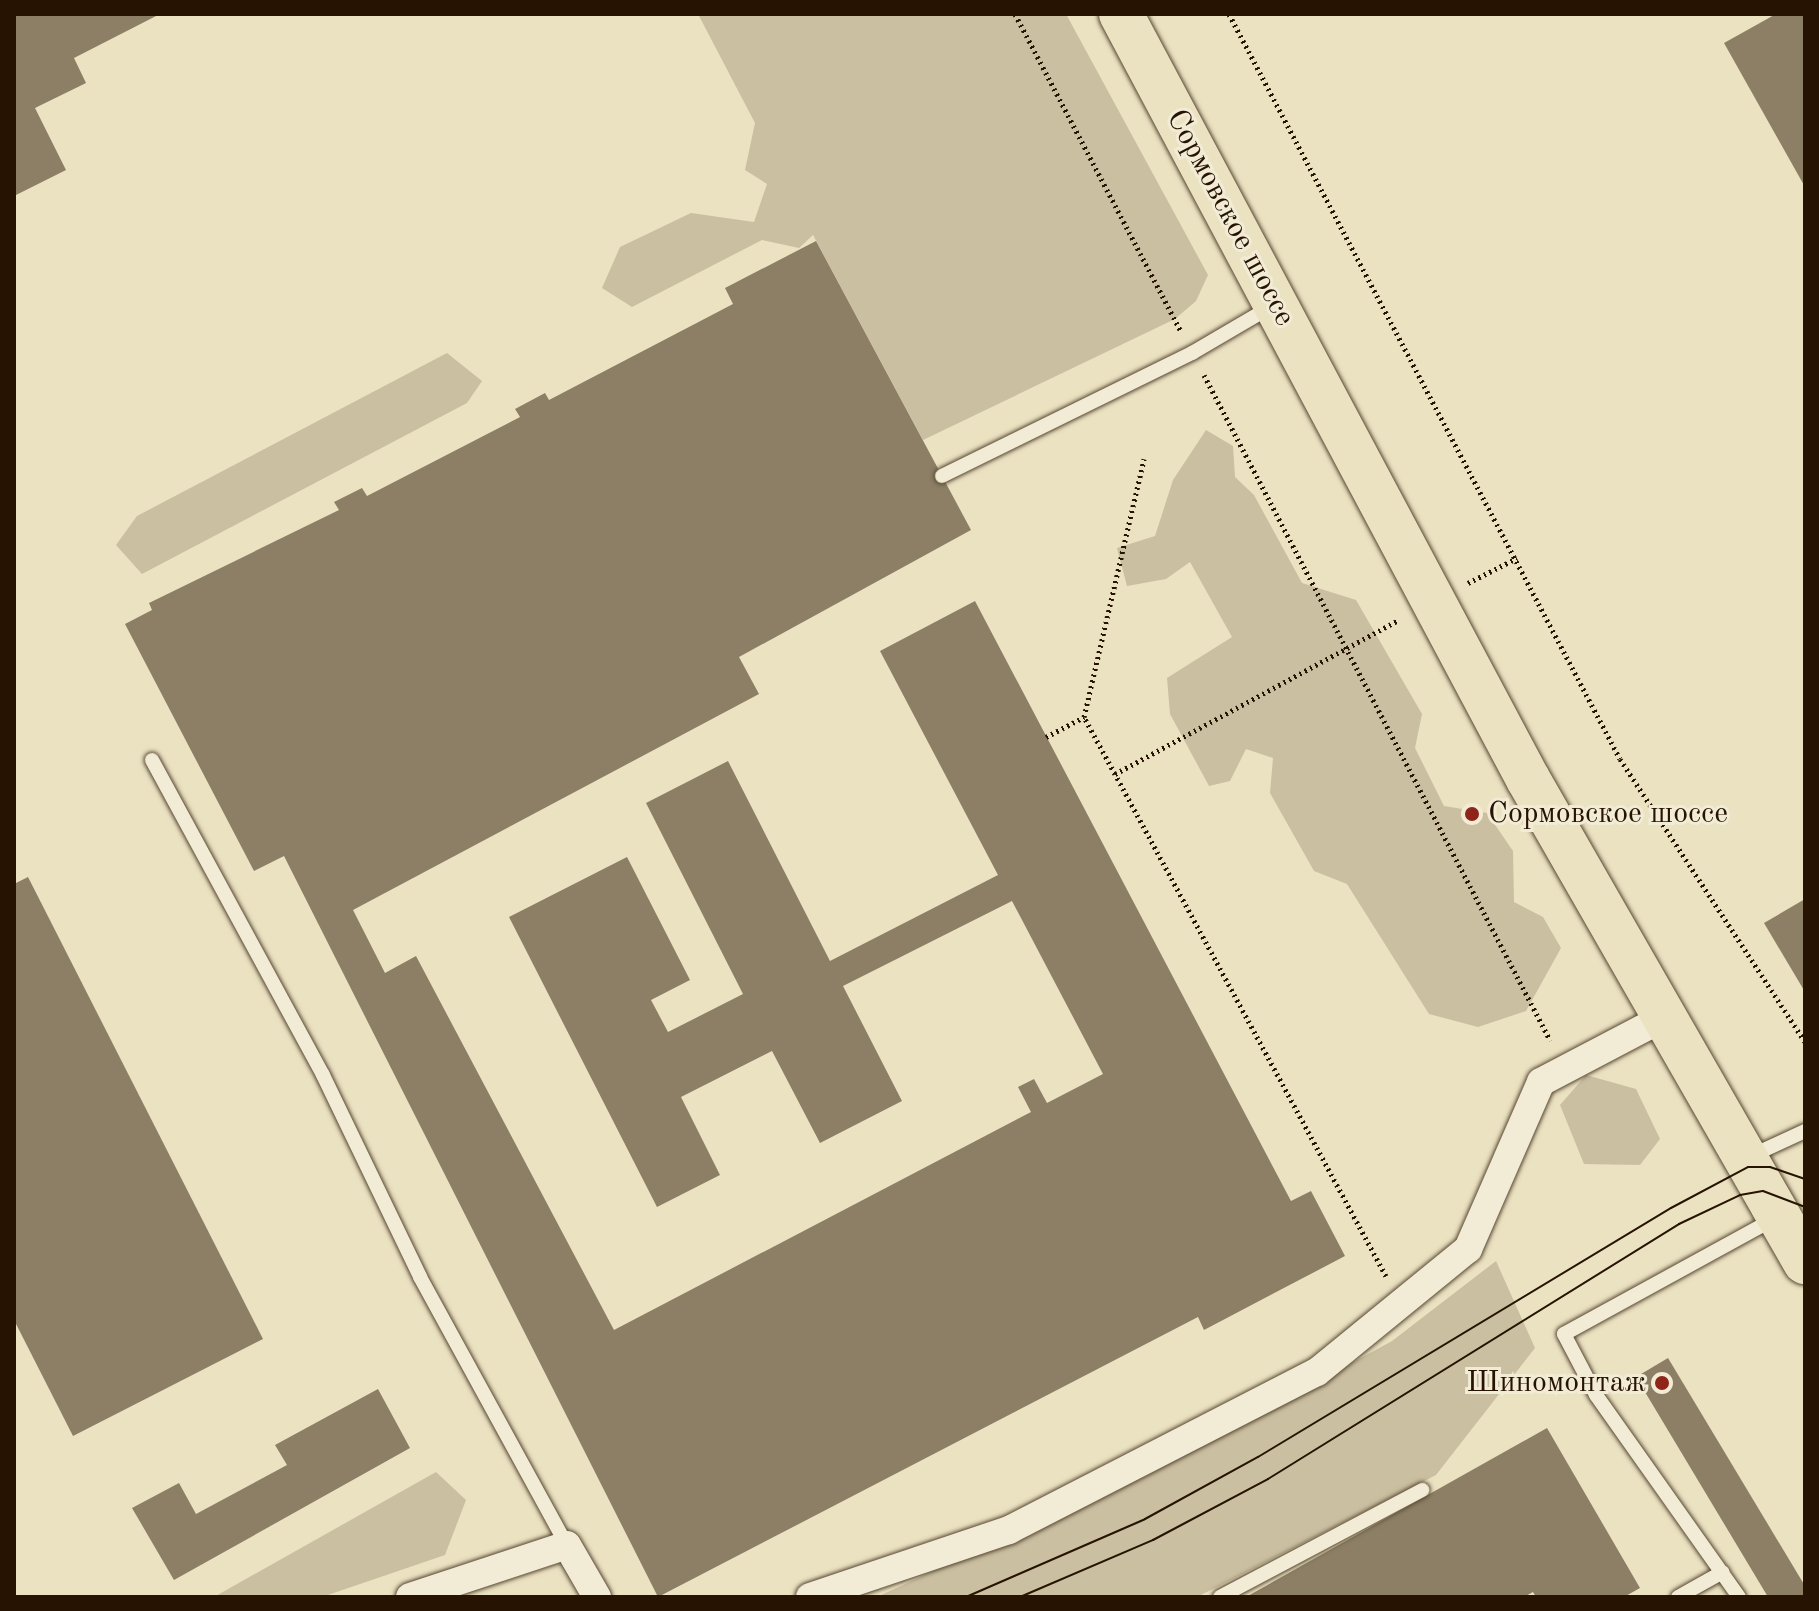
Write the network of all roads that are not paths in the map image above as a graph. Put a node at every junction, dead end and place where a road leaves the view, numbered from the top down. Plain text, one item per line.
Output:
1 (1121, 14) edge
2 (1276, 304) junction
3 (942, 476) dead end
4 (152, 760) dead end
5 (1663, 1018) junction
6 (1805, 1131) edge
7 (1744, 1159) junction
8 (1778, 1217) junction
9 (1805, 1262) edge
10 (1422, 1490) dead end
11 (567, 1545) junction
12 (1723, 1572) junction
13 (410, 1597) edge
14 (597, 1597) edge
15 (810, 1597) edge
16 (1220, 1597) edge
17 (1678, 1597) edge
18 (1739, 1597) edge

1 - 2 main road, Сормовское шоссе
2 - 3 lane
2 - 5 main road, Сормовское шоссе
4 - 11 lane
5 - 7 main road, Сормовское шоссе
5 - 15 street
6 - 7 lane
7 - 8 main road, Сормовское шоссе
8 - 9 main road, Сормовское шоссе
8 - 12 lane
10 - 16 lane
11 - 13 street
11 - 14 street
12 - 17 lane
12 - 18 lane

